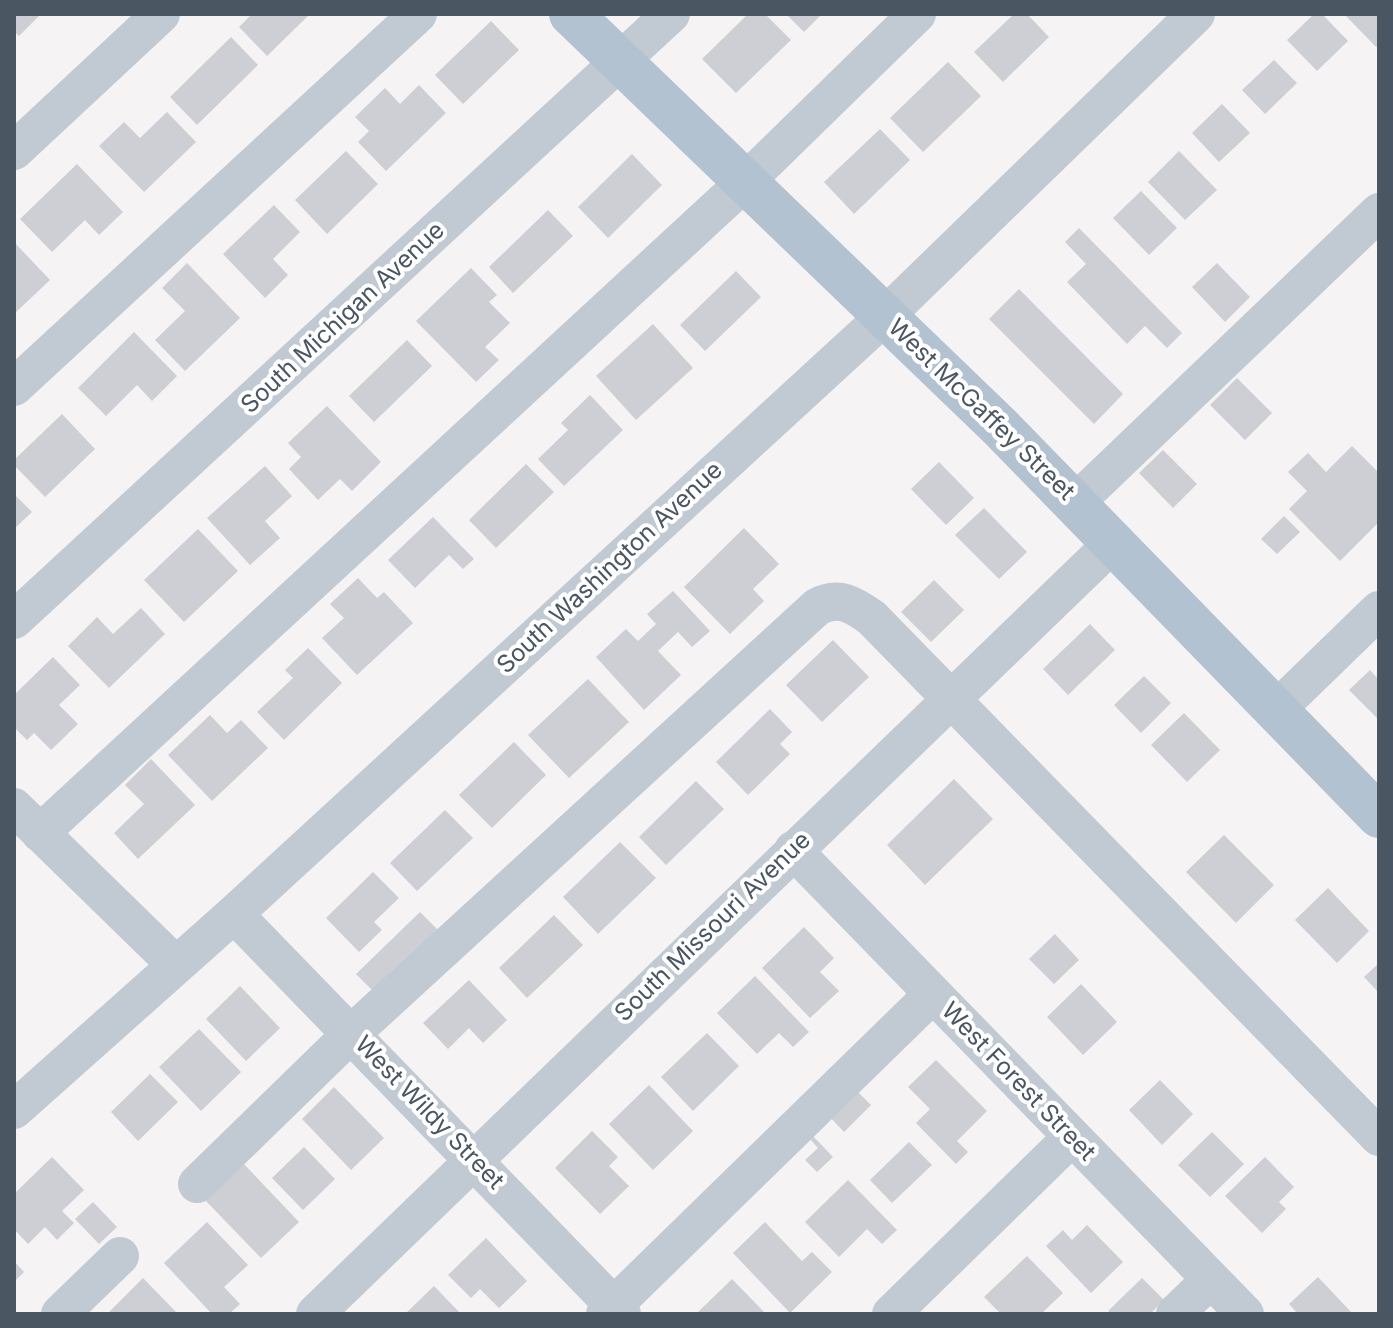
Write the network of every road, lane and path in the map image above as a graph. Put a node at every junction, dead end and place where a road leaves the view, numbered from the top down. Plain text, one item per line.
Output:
1 (161, 14) edge
2 (418, 14) edge
3 (571, 14) edge
4 (671, 14) edge
5 (917, 14) edge
6 (1196, 14) edge
7 (621, 62) junction
8 (14, 151) edge
9 (745, 182) junction
10 (1379, 212) edge
11 (885, 316) junction
12 (14, 387) edge
13 (1075, 503) junction
14 (1114, 542) junction
15 (1379, 610) edge
16 (14, 620) edge
17 (951, 697) junction
18 (1276, 710) junction
19 (1379, 816) edge
20 (27, 820) edge
21 (793, 850) junction
22 (234, 914) junction
23 (176, 965) junction
24 (933, 994) junction
25 (351, 1034) junction
26 (14, 1110) edge
27 (1072, 1137) junction
28 (1379, 1137) edge
29 (474, 1159) junction
30 (197, 1184) dead end
31 (120, 1256) dead end
32 (1211, 1279) junction
33 (614, 1311) edge
34 (60, 1314) edge
35 (315, 1314) edge
36 (891, 1314) edge
37 (1175, 1314) edge
38 (1245, 1314) edge

1 - 8 street
2 - 12 street
3 - 7 main road, West McGaffey Street
4 - 7 street, South Michigan Avenue
5 - 9 street
6 - 11 street, South Washington Avenue
7 - 9 main road, West McGaffey Street
7 - 16 street, South Michigan Avenue
9 - 11 main road, West McGaffey Street
9 - 20 street
10 - 13 street
11 - 13 main road, West McGaffey Street
11 - 22 street, South Washington Avenue
13 - 14 main road, West McGaffey Street
14 - 17 street, South Missouri Avenue
14 - 18 main road, West McGaffey Street
15 - 18 street
17 - 21 street, South Missouri Avenue
17 - 25 street
17 - 28 street
18 - 19 main road, West McGaffey Street
20 - 23 street
21 - 24 street, West Forest Street
21 - 29 street, South Missouri Avenue
22 - 23 street, South Washington Avenue
22 - 25 street, West Wildy Street
23 - 26 street, South Washington Avenue
24 - 27 street, West Forest Street
24 - 33 street
25 - 29 street, West Wildy Street
25 - 30 street
27 - 32 street, West Forest Street
27 - 36 street
29 - 33 street, West Wildy Street
29 - 35 street, South Missouri Avenue
31 - 34 street
32 - 37 street
32 - 38 street, West Forest Street

